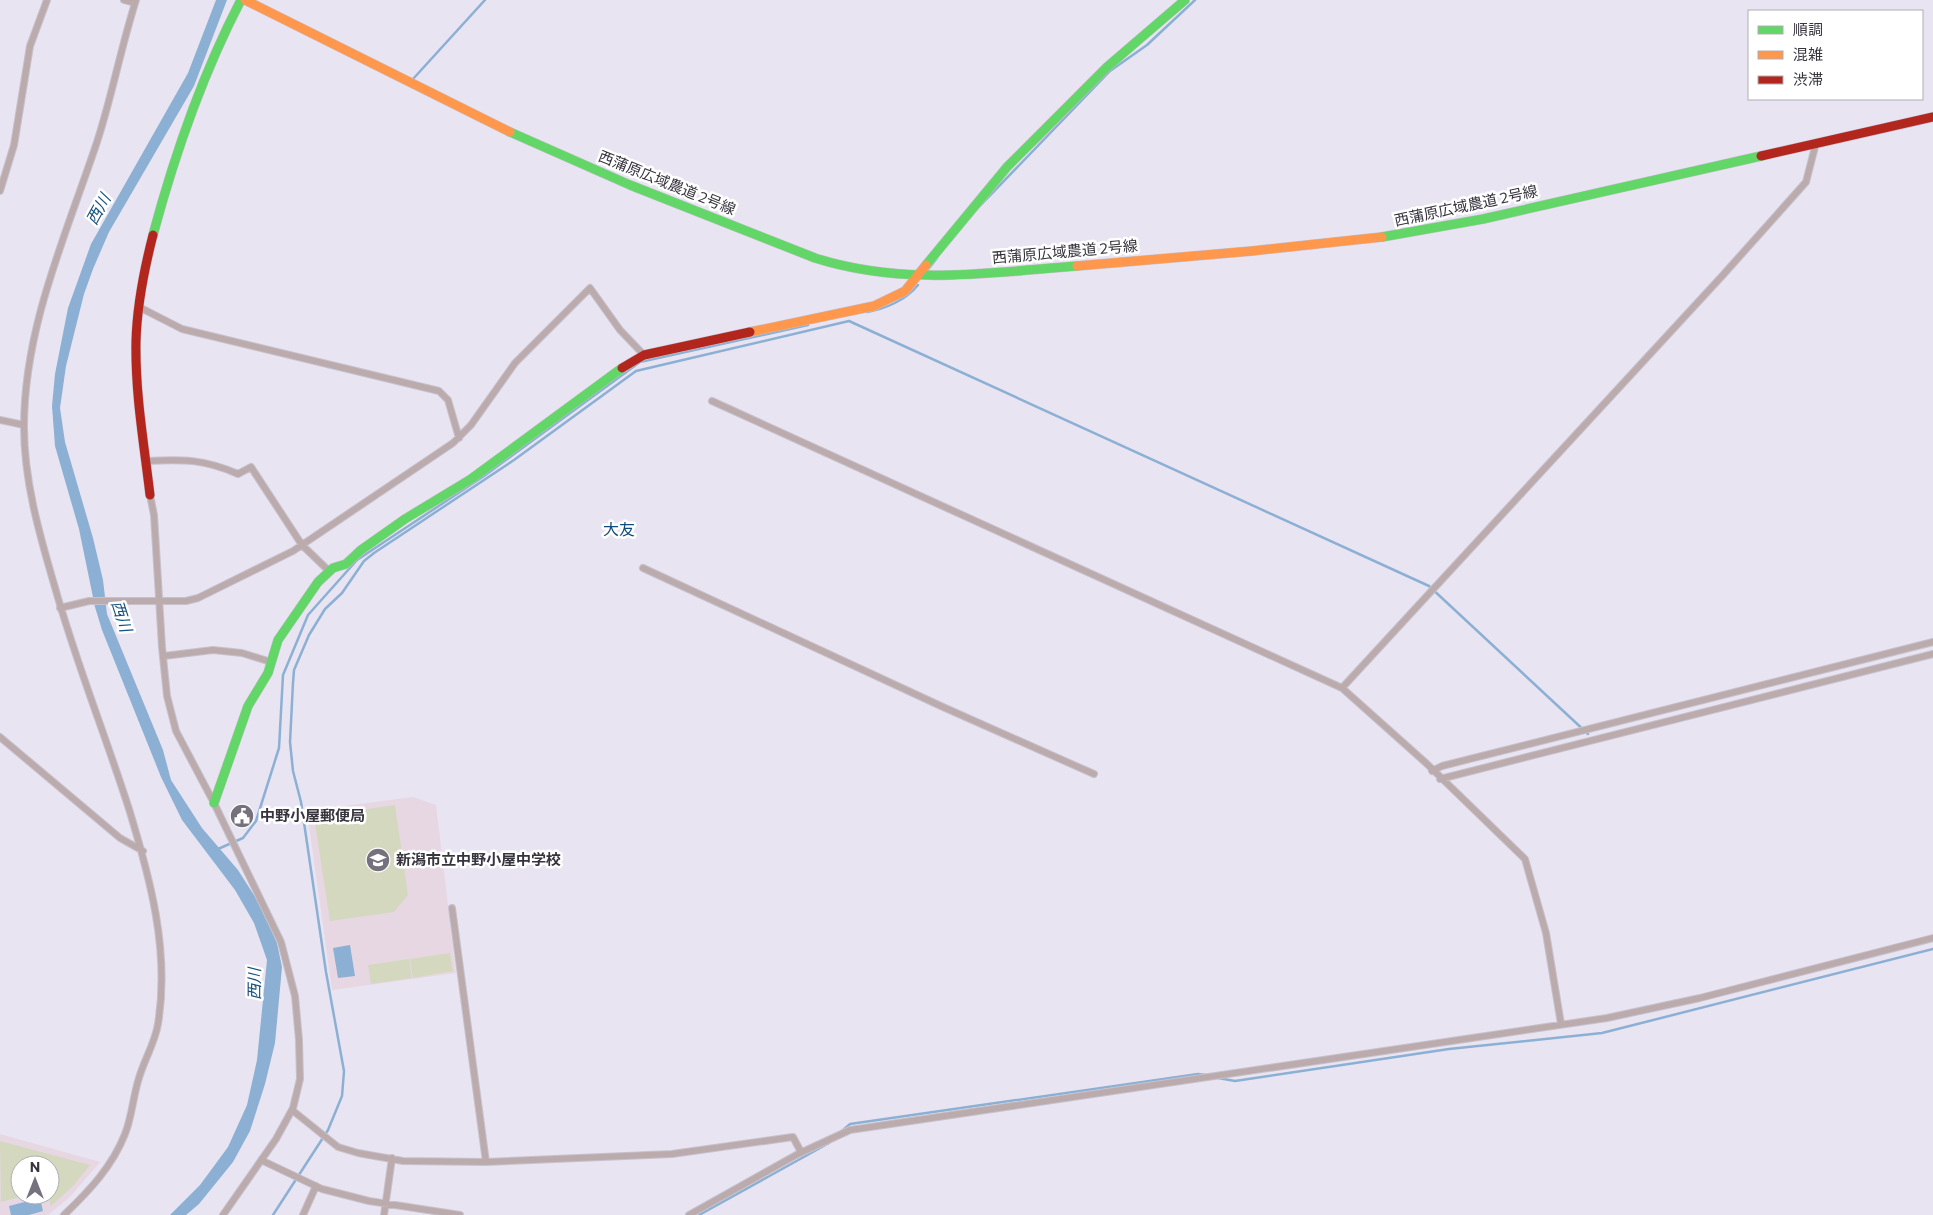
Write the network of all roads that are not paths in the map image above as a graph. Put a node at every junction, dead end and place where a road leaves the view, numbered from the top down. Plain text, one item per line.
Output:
1 (48, 0) edge
2 (124, 0) edge
3 (243, 0) edge
4 (1184, 0) edge
5 (135, 1) edge
6 (1933, 118) edge
7 (1816, 143) junction
8 (0, 191) edge
9 (917, 277) junction
10 (139, 307) junction
11 (644, 355) junction
12 (712, 401) dead end
13 (0, 420) edge
14 (24, 426) junction
15 (459, 438) junction
16 (147, 462) junction
17 (150, 495) joint
18 (302, 546) junction
19 (643, 568) dead end
20 (329, 572) junction
21 (159, 602) junction
22 (60, 608) junction
23 (1933, 642) edge
24 (1933, 654) edge
25 (164, 656) junction
26 (271, 662) junction
27 (1342, 688) junction
28 (0, 737) edge
29 (1432, 771) junction
30 (1094, 774) dead end
31 (1440, 779) junction
32 (214, 803) junction
33 (142, 851) junction
34 (452, 908) dead end
35 (1933, 938) edge
36 (1561, 1024) junction
37 (292, 1110) junction
38 (801, 1152) junction
39 (392, 1158) junction
40 (261, 1160) junction
41 (486, 1162) junction
42 (316, 1186) junction
43 (386, 1204) junction
44 (64, 1215) edge
45 (222, 1215) edge
46 (303, 1215) edge
47 (384, 1215) edge
48 (460, 1215) edge
49 (689, 1215) edge

1 - 8 street
2 - 5 street
3 - 9 street, 西蒲原広域農道 2号線
3 - 10 street
4 - 9 street
5 - 14 street
6 - 7 street, 西蒲原広域農道 2号線
7 - 9 street, 西蒲原広域農道 2号線
7 - 27 street
9 - 11 street
10 - 15 street
10 - 16 street
11 - 15 street
11 - 20 street
12 - 27 street
13 - 14 street
14 - 22 street
15 - 18 street
16 - 17 street
16 - 18 street
17 - 21 street
18 - 20 street
18 - 21 street
19 - 30 street
20 - 26 street
21 - 22 street
21 - 25 street
22 - 33 street
23 - 29 street
24 - 31 street
25 - 26 street
25 - 32 street
26 - 32 street
27 - 29 street
28 - 33 street
29 - 31 street
31 - 36 street
32 - 37 street
33 - 44 street
34 - 41 street
35 - 36 street
36 - 38 street
37 - 39 street
37 - 40 street
38 - 41 street
38 - 49 street
39 - 41 street
39 - 43 street
40 - 42 street
40 - 45 street
42 - 43 street
42 - 46 street
43 - 47 street
43 - 48 street

